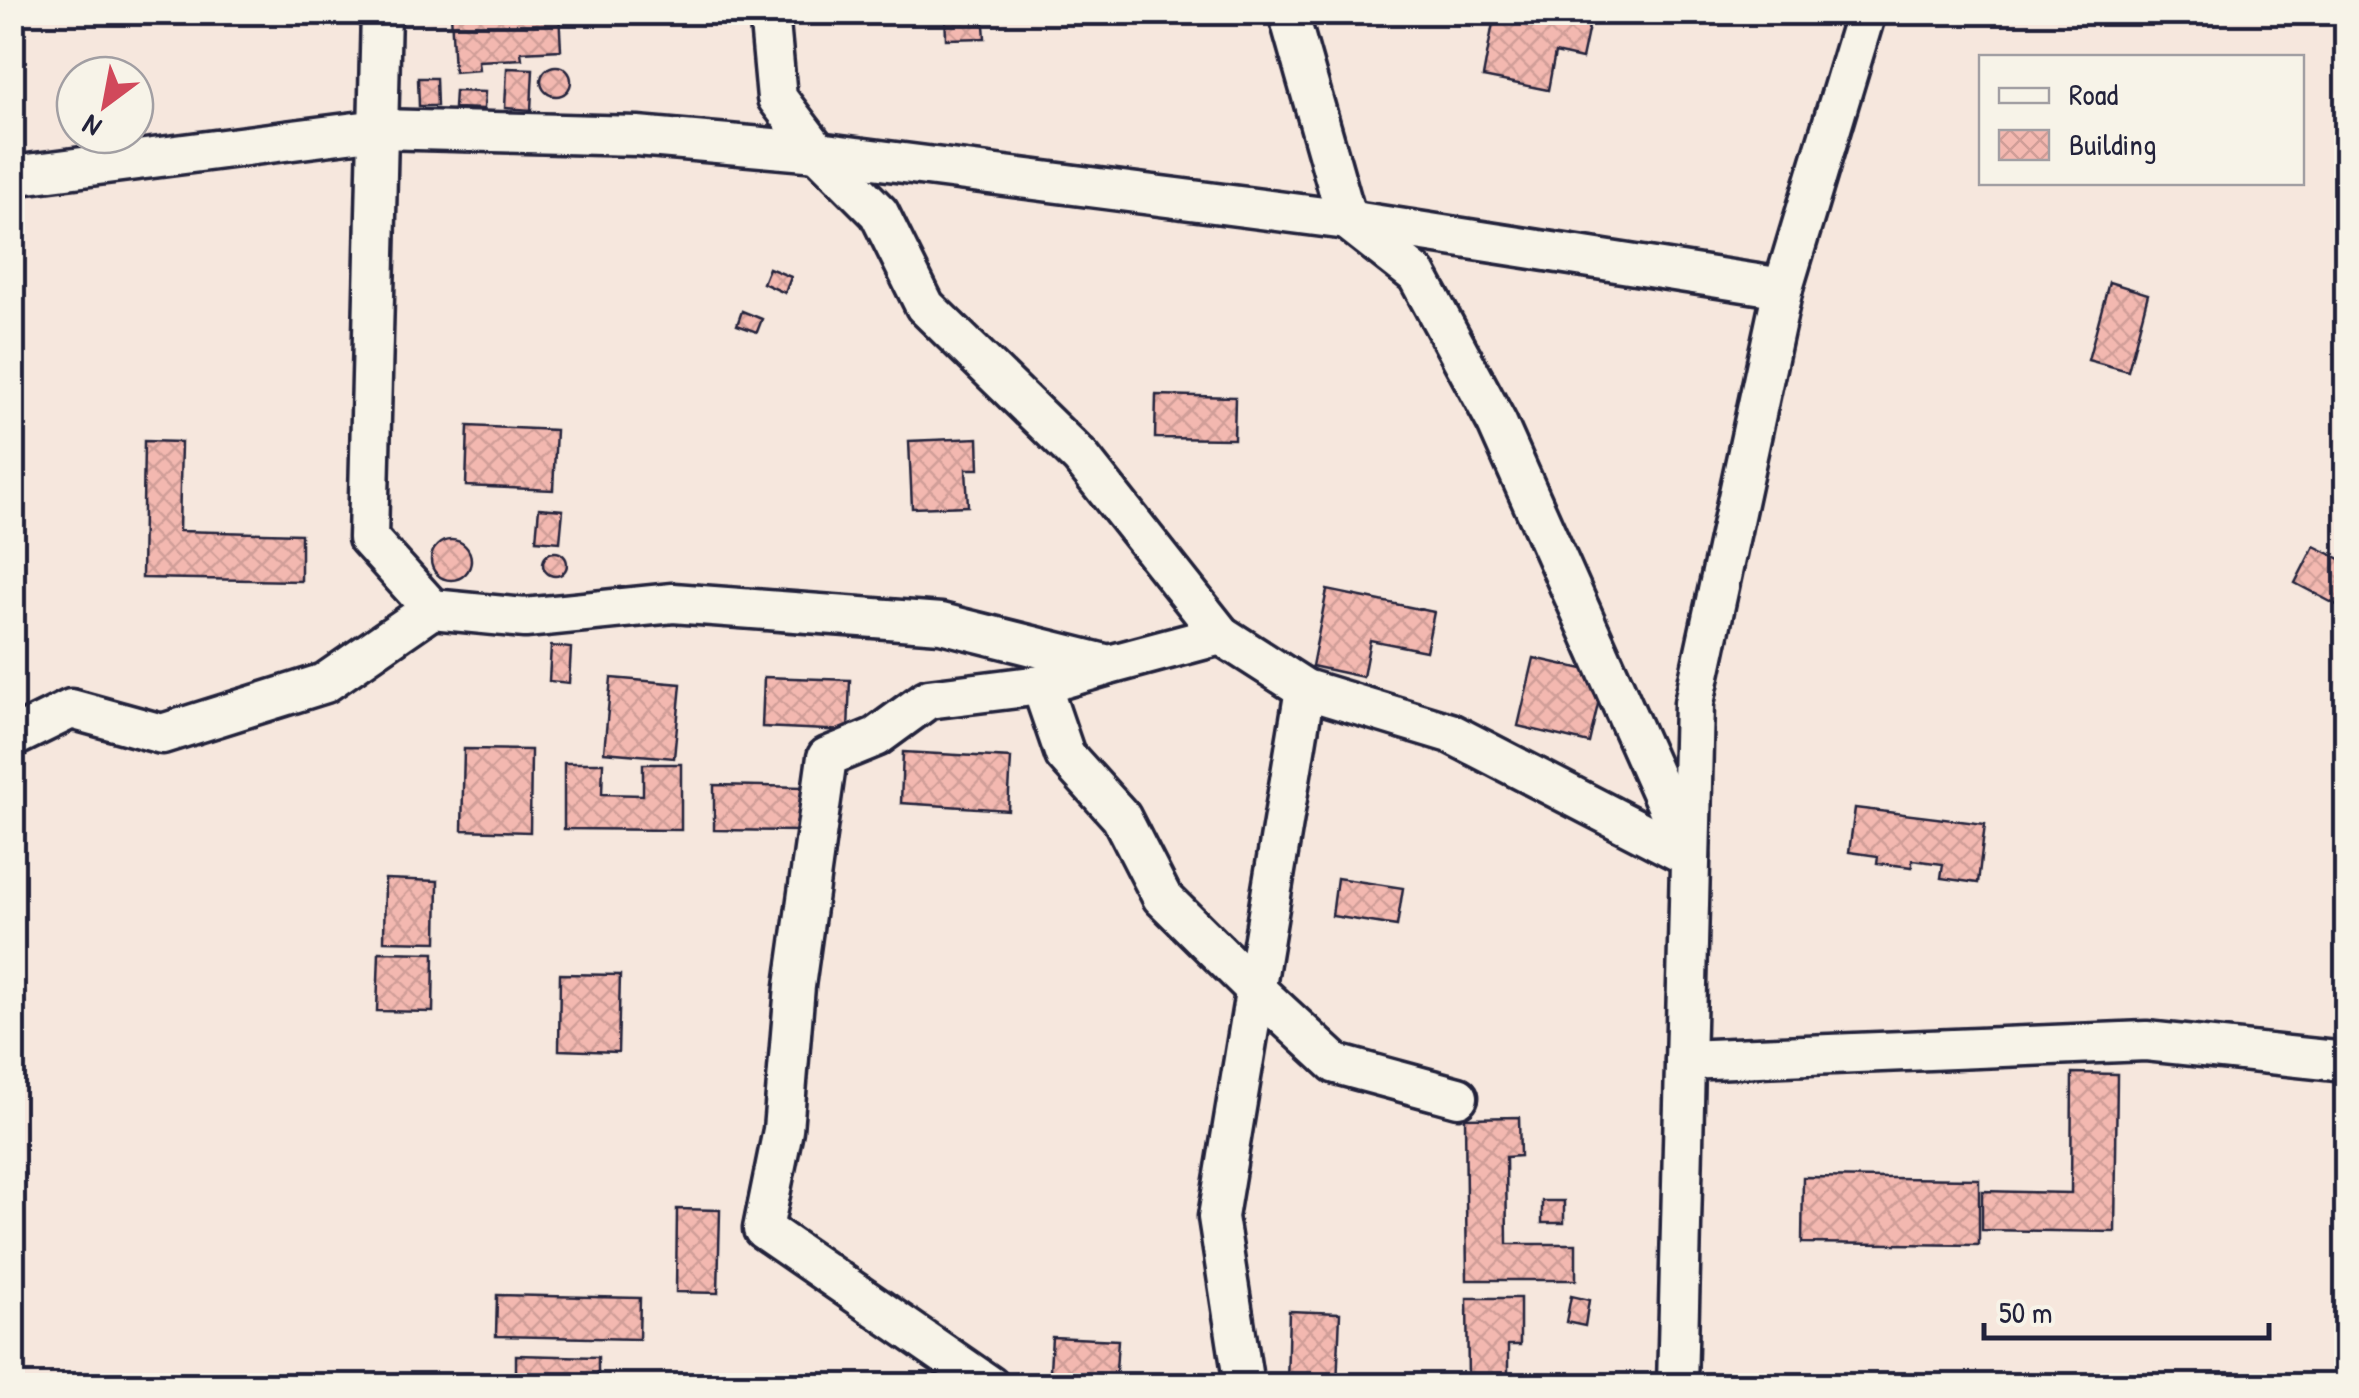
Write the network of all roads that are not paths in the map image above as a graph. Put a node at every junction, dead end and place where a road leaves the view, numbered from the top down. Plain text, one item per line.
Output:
1 (381, 12) edge
2 (769, 12) edge
3 (1288, 12) edge
4 (1866, 12) edge
5 (378, 129) junction
6 (818, 152) junction
7 (12, 176) edge
8 (1348, 220) junction
9 (1782, 288) junction
10 (432, 608) junction
11 (1221, 635) junction
12 (1109, 665) junction
13 (1041, 686) junction
14 (1305, 690) junction
15 (12, 738) edge
16 (1690, 857) junction
17 (1255, 989) junction
18 (1684, 1060) junction
19 (2346, 1062) edge
20 (1458, 1097) dead end
21 (990, 1386) edge
22 (1244, 1386) edge
23 (1676, 1386) edge

1 - 5 street
2 - 6 street
3 - 8 street
4 - 9 street
5 - 6 street
5 - 7 street
5 - 10 street
6 - 8 street
6 - 11 street
8 - 9 street
8 - 16 street
9 - 16 street
10 - 12 street
10 - 15 street
11 - 12 street
11 - 14 street
12 - 13 street
13 - 17 street
13 - 21 street
14 - 16 street
14 - 17 street
16 - 18 street
17 - 20 street
17 - 22 street
18 - 19 street
18 - 23 street

